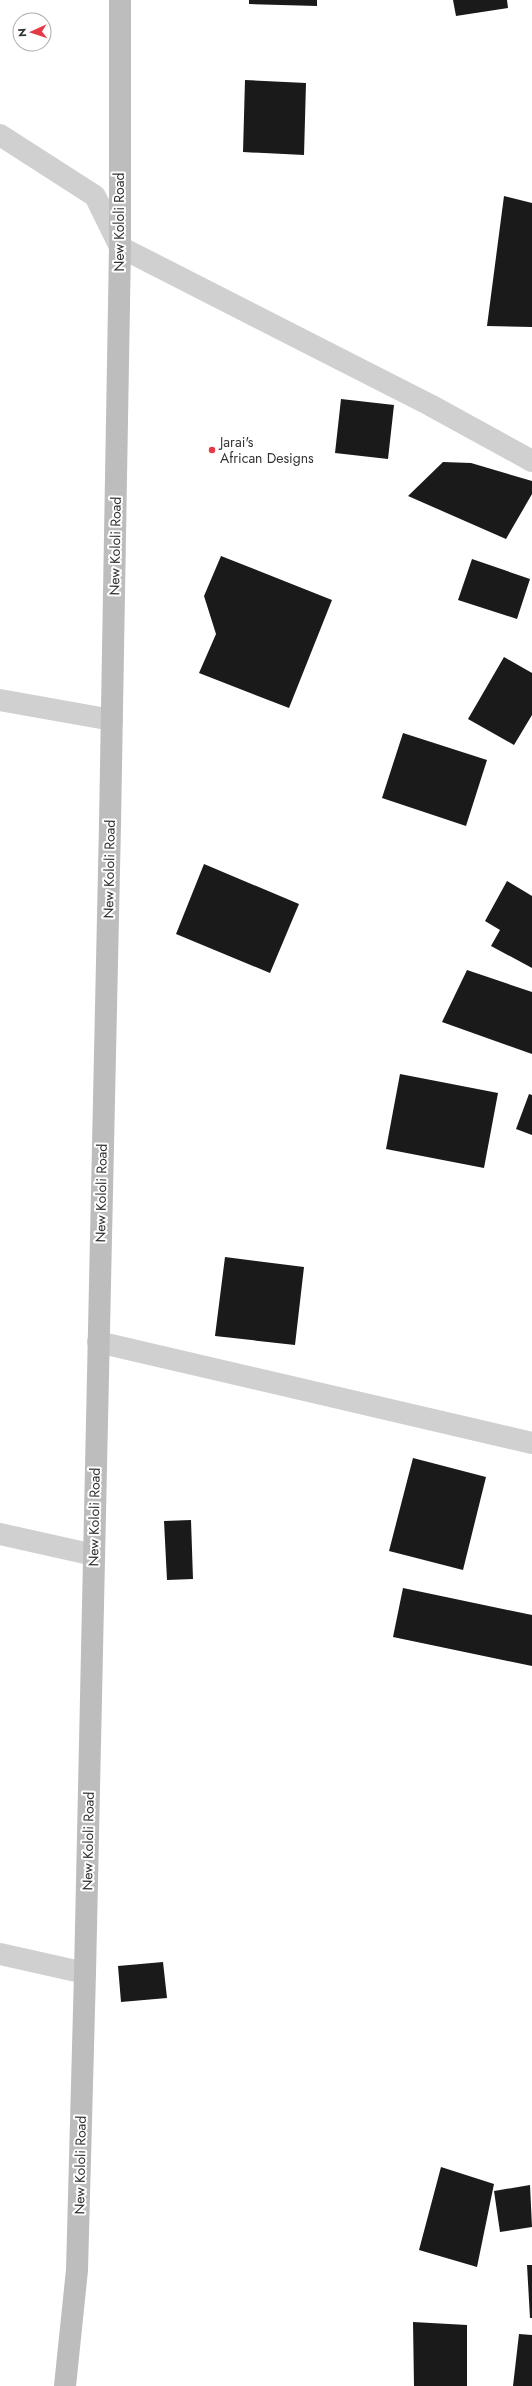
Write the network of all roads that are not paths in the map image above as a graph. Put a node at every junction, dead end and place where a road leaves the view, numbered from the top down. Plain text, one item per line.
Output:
1 (120, 0) edge
2 (0, 136) edge
3 (120, 247) junction
4 (532, 461) edge
5 (0, 700) edge
6 (112, 720) junction
7 (98, 1342) junction
8 (532, 1443) edge
9 (0, 1534) edge
10 (94, 1556) junction
11 (0, 1954) edge
12 (85, 1973) junction
13 (65, 2386) edge

1 - 3 street, New Kololi Road
2 - 3 street
3 - 4 street
3 - 6 street, New Kololi Road
5 - 6 street
6 - 7 street, New Kololi Road
7 - 8 street
7 - 10 street, New Kololi Road
9 - 10 street
10 - 12 street, New Kololi Road
11 - 12 street
12 - 13 street, New Kololi Road

